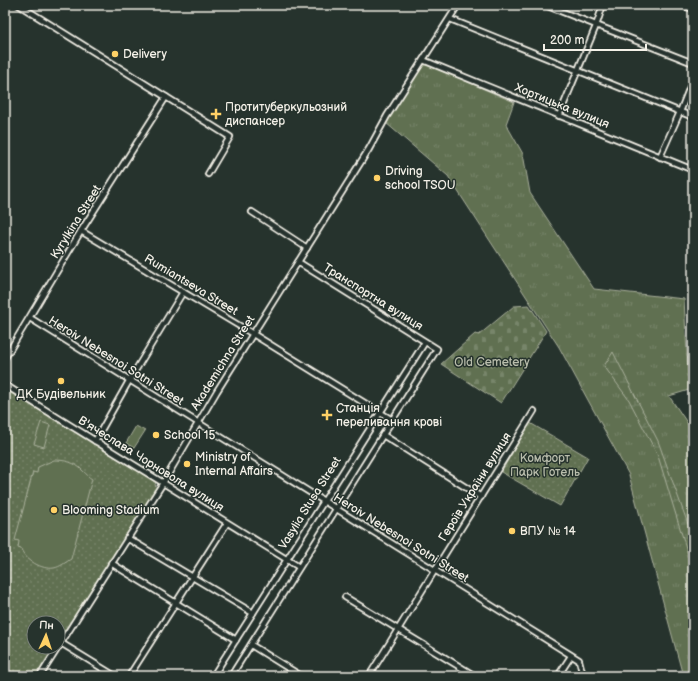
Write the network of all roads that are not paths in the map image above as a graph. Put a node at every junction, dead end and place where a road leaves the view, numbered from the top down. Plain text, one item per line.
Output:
1 (19, 5) edge
2 (458, 5) edge
3 (545, 5) edge
4 (603, 5) edge
5 (681, 5) edge
6 (693, 9) edge
7 (450, 19) junction
8 (596, 26) junction
9 (423, 60) junction
10 (693, 63) edge
11 (578, 71) junction
12 (693, 79) edge
13 (166, 97) junction
14 (680, 112) junction
15 (559, 116) junction
16 (693, 118) edge
17 (660, 157) junction
18 (693, 170) edge
19 (208, 174) dead end
20 (252, 212) dead end
21 (81, 231) junction
22 (307, 248) junction
23 (298, 262) junction
24 (183, 292) junction
25 (30, 318) junction
26 (253, 334) junction
27 (425, 342) junction
28 (437, 349) joint
29 (5, 358) edge
30 (129, 381) junction
31 (5, 385) edge
32 (534, 411) dead end
33 (379, 412) junction
34 (392, 420) junction
35 (198, 423) junction
36 (383, 436) junction
37 (95, 441) junction
38 (163, 483) junction
39 (481, 497) junction
40 (323, 501) junction
41 (336, 509) junction
42 (227, 523) junction
43 (127, 538) junction
44 (286, 560) junction
45 (111, 563) junction
46 (299, 568) junction
47 (435, 570) junction
48 (193, 577) junction
49 (345, 597) dead end
50 (176, 603) junction
51 (253, 613) junction
52 (398, 630) junction
53 (66, 635) edge
54 (236, 640) junction
55 (251, 644) junction
56 (66, 646) edge
57 (53, 655) edge
58 (571, 656) junction
59 (40, 676) edge
60 (115, 676) edge
61 (129, 676) edge
62 (213, 676) edge
63 (231, 676) edge
64 (301, 676) edge
65 (369, 676) edge
66 (475, 676) edge
67 (558, 676) edge
68 (583, 676) edge

1 - 13 street
2 - 7 street, Akademichna Street
3 - 8 street
4 - 8 street
5 - 6 street
7 - 9 street, Akademichna Street
7 - 11 street
8 - 10 street
8 - 11 street
9 - 15 street, Хортицька вулиця
9 - 22 street, Akademichna Street
11 - 14 street
11 - 15 street
12 - 14 street
13 - 19 street
13 - 21 street, Kyrylkina Street
14 - 16 street
14 - 17 street
15 - 17 street, Хортицька вулиця
17 - 18 street, Хортицька вулиця
20 - 22 street
21 - 24 street, Rumiantseva Street
21 - 25 street, Kyrylkina Street
22 - 23 street, Akademichna Street
23 - 26 street, Akademichna Street
23 - 27 street, Транспортна вулиця
24 - 26 street, Rumiantseva Street
24 - 30 street
25 - 29 street, Kyrylkina Street
25 - 30 street, Heroiv Nebesnoi Sotni Street
26 - 33 street, Rumiantseva Street
26 - 35 street, Akademichna Street
27 - 28 street, Транспортна вулиця
27 - 33 street, Vasylia Stusa Street
28 - 34 street, Vasylia Stusa Street
30 - 35 street, Heroiv Nebesnoi Sotni Street
30 - 37 street
31 - 37 street, В'ячеслава Чорновола вулиця
32 - 39 street, Героїв України вулиця
33 - 34 street, Rumiantseva Street
33 - 40 street, Vasylia Stusa Street
34 - 36 street, Vasylia Stusa Street
35 - 38 street, Akademichna Street
35 - 40 street, Heroiv Nebesnoi Sotni Street
36 - 39 street
36 - 41 street, Vasylia Stusa Street
37 - 38 street, В'ячеслава Чорновола вулиця
38 - 42 street, В'ячеслава Чорновола вулиця
38 - 43 street, Akademichna Street
39 - 47 street, Героїв України вулиця
40 - 41 street, Heroiv Nebesnoi Sotni Street
40 - 44 street, Vasylia Stusa Street
41 - 46 street, Vasylia Stusa Street
41 - 47 street, Heroiv Nebesnoi Sotni Street
42 - 44 street, В'ячеслава Чорновола вулиця
42 - 48 street
43 - 45 street, Akademichna Street
43 - 48 street
44 - 46 street, В'ячеслава Чорновола вулиця
44 - 51 street, Vasylia Stusa Street
45 - 50 street
45 - 53 street, Akademichna Street
46 - 55 street, Vasylia Stusa Street
47 - 52 street, Героїв України вулиця
47 - 58 street, Heroiv Nebesnoi Sotni Street
48 - 50 street
48 - 51 street
49 - 52 street
50 - 54 street
50 - 61 street
51 - 54 street, Vasylia Stusa Street
52 - 65 street, Героїв України вулиця
52 - 66 street
54 - 62 street, Vasylia Stusa Street
55 - 63 street, Vasylia Stusa Street
55 - 64 street
56 - 60 street
57 - 59 street, Akademichna Street
58 - 67 street
58 - 68 street, Heroiv Nebesnoi Sotni Street

